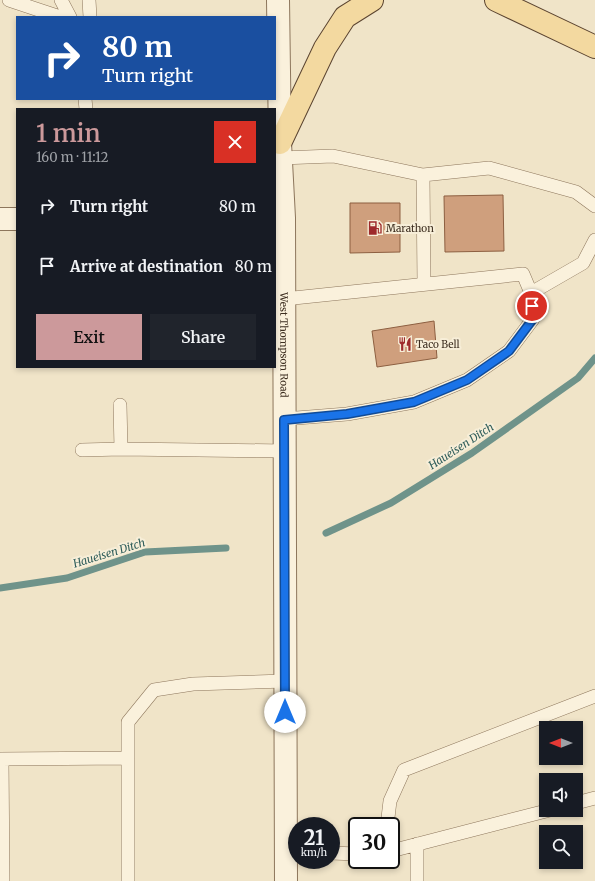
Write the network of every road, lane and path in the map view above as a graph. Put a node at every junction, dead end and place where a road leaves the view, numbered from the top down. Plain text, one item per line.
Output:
1 (9, 0) edge
2 (61, 0) edge
3 (89, 0) edge
4 (278, 0) edge
5 (372, 0) edge
6 (496, 0) edge
7 (57, 16) edge
8 (69, 16) edge
9 (90, 16) edge
10 (595, 47) edge
11 (280, 151) junction
12 (423, 175) junction
13 (595, 206) edge
14 (280, 218) edge
15 (0, 219) edge
16 (16, 219) edge
17 (595, 240) edge
18 (424, 284) junction
19 (531, 293) junction
20 (284, 299) junction
21 (120, 405) dead end
22 (284, 420) junction
23 (120, 449) junction
24 (82, 450) dead end
25 (285, 451) junction
26 (285, 681) junction
27 (595, 696) edge
28 (128, 758) junction
29 (1, 759) edge
30 (595, 798) edge
31 (583, 801) edge
32 (539, 813) edge
33 (290, 817) edge
34 (388, 817) edge
35 (417, 844) junction
36 (400, 849) edge
37 (288, 869) edge
38 (3, 881) edge
39 (128, 881) edge
40 (286, 881) edge
41 (417, 881) edge

1 - 7 lane
2 - 8 lane
3 - 9 lane
4 - 11 street, West Thompson Road
5 - 11 main road
6 - 10 main road
11 - 12 lane
11 - 14 street, West Thompson Road
12 - 13 lane
12 - 18 lane
14 - 20 street, West Thompson Road
15 - 16 street
17 - 19 lane
18 - 19 lane
18 - 20 lane
19 - 22 lane
20 - 22 street, West Thompson Road
21 - 23 lane
22 - 25 street, West Thompson Road
23 - 24 lane
23 - 25 lane
25 - 26 street, West Thompson Road
26 - 28 lane
26 - 33 street, West Thompson Road
27 - 34 lane
28 - 29 lane
28 - 39 lane
29 - 38 lane
30 - 31 lane
32 - 35 lane
35 - 36 lane
35 - 41 lane
37 - 40 street, West Thompson Road

